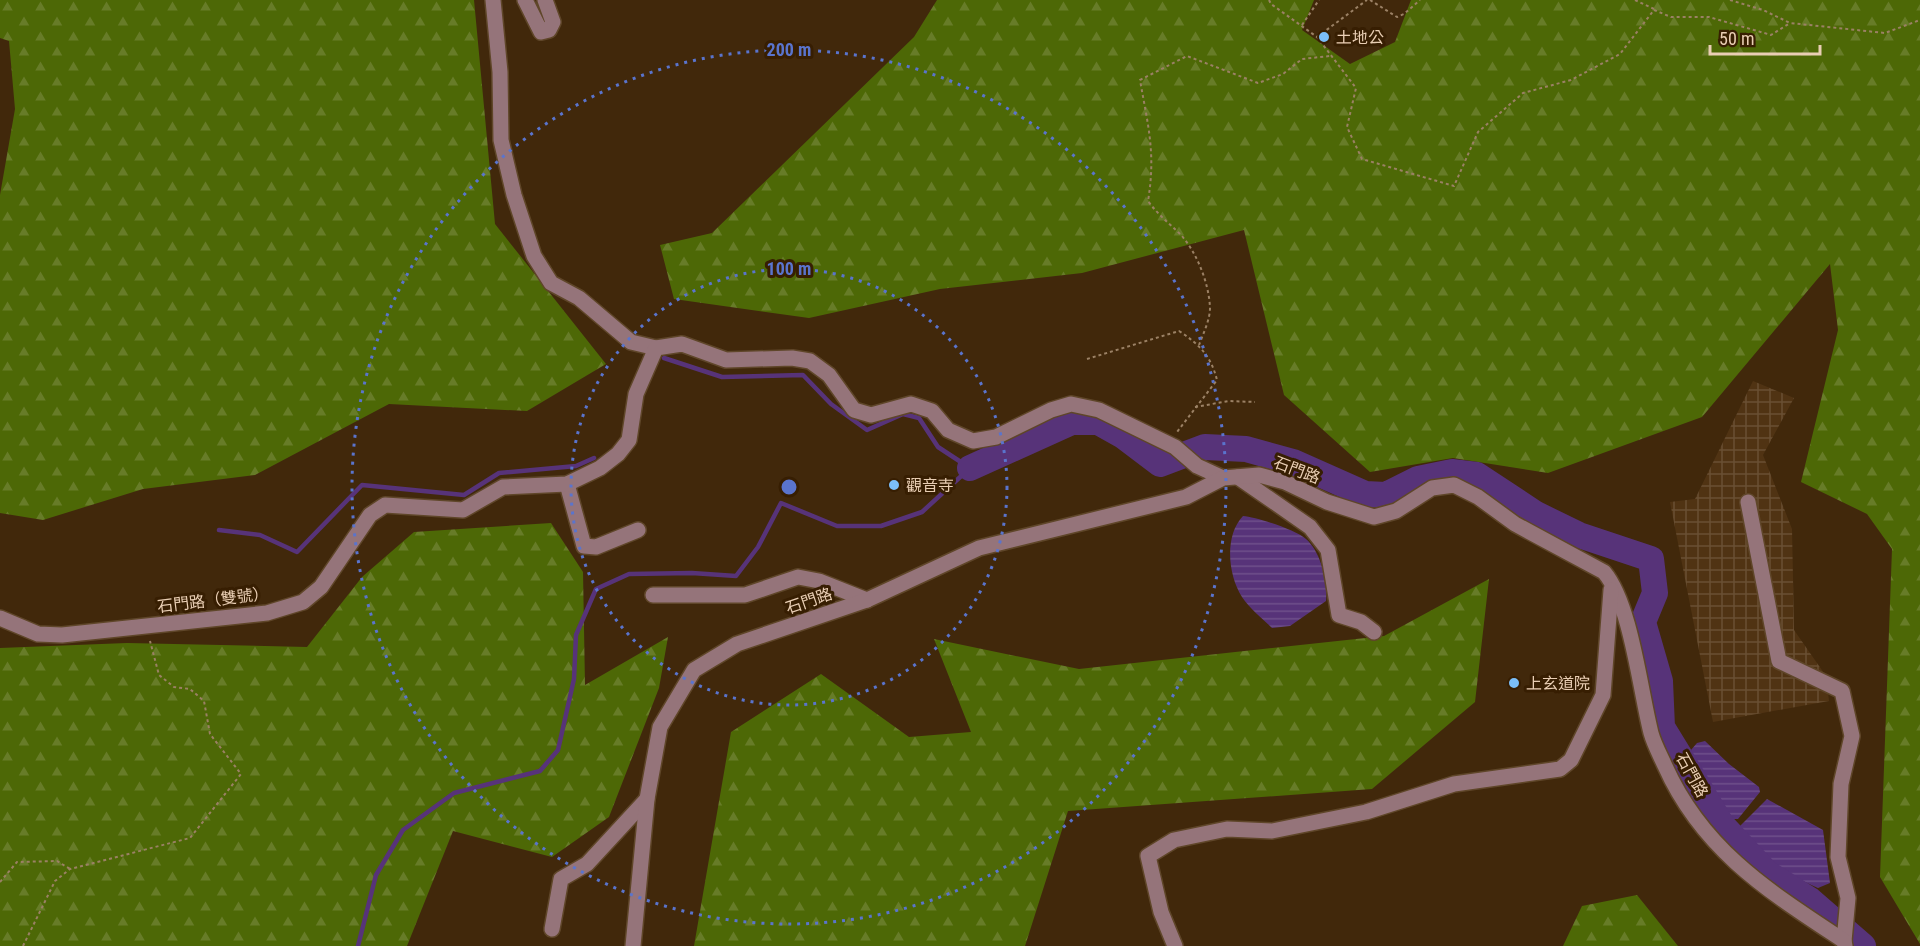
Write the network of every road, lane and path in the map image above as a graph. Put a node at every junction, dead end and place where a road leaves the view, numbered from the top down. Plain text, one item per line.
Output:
1 (493, 0) edge
2 (525, 0) edge
3 (545, 0) edge
4 (1269, 0) edge
5 (1319, 0) edge
6 (1369, 0) edge
7 (1420, 0) edge
8 (1635, 0) edge
9 (1730, 0) edge
10 (1654, 10) junction
11 (1920, 20) edge
12 (1790, 24) junction
13 (1302, 26) junction
14 (1317, 37) junction
15 (1330, 56) junction
16 (1199, 345) junction
17 (656, 348) junction
18 (1087, 359) dead end
19 (1255, 402) dead end
20 (1195, 407) junction
21 (1175, 447) junction
22 (1230, 477) junction
23 (567, 484) junction
24 (1748, 502) dead end
25 (638, 530) dead end
26 (1612, 581) junction
27 (653, 595) dead end
28 (867, 600) junction
29 (0, 618) edge
30 (139, 627) junction
31 (1374, 632) dead end
32 (647, 799) junction
33 (70, 869) junction
34 (0, 882) edge
35 (552, 929) dead end
36 (1845, 944) edge
37 (23, 946) edge
38 (633, 946) edge
39 (1175, 946) edge

1 - 17 street
2 - 3 street
4 - 13 path
5 - 13 path
6 - 7 path
6 - 14 path
8 - 10 path
9 - 12 path
10 - 12 path
10 - 15 path
11 - 12 path
13 - 14 path
14 - 15 path
15 - 16 path
16 - 18 path
16 - 20 path
17 - 21 street
17 - 23 street, 石門路（雙號）
19 - 20 path
20 - 21 path
21 - 22 street
22 - 26 street, 石門路
22 - 28 street, 石門路
22 - 31 street
23 - 25 street
23 - 30 street, 石門路（雙號）
24 - 36 street
26 - 36 street, 石門路
26 - 39 street
27 - 28 street
28 - 32 street, 石門路
29 - 30 street, 石門路（雙號）
30 - 33 path
32 - 35 street
32 - 38 street, 石門路
33 - 34 path
33 - 37 path

